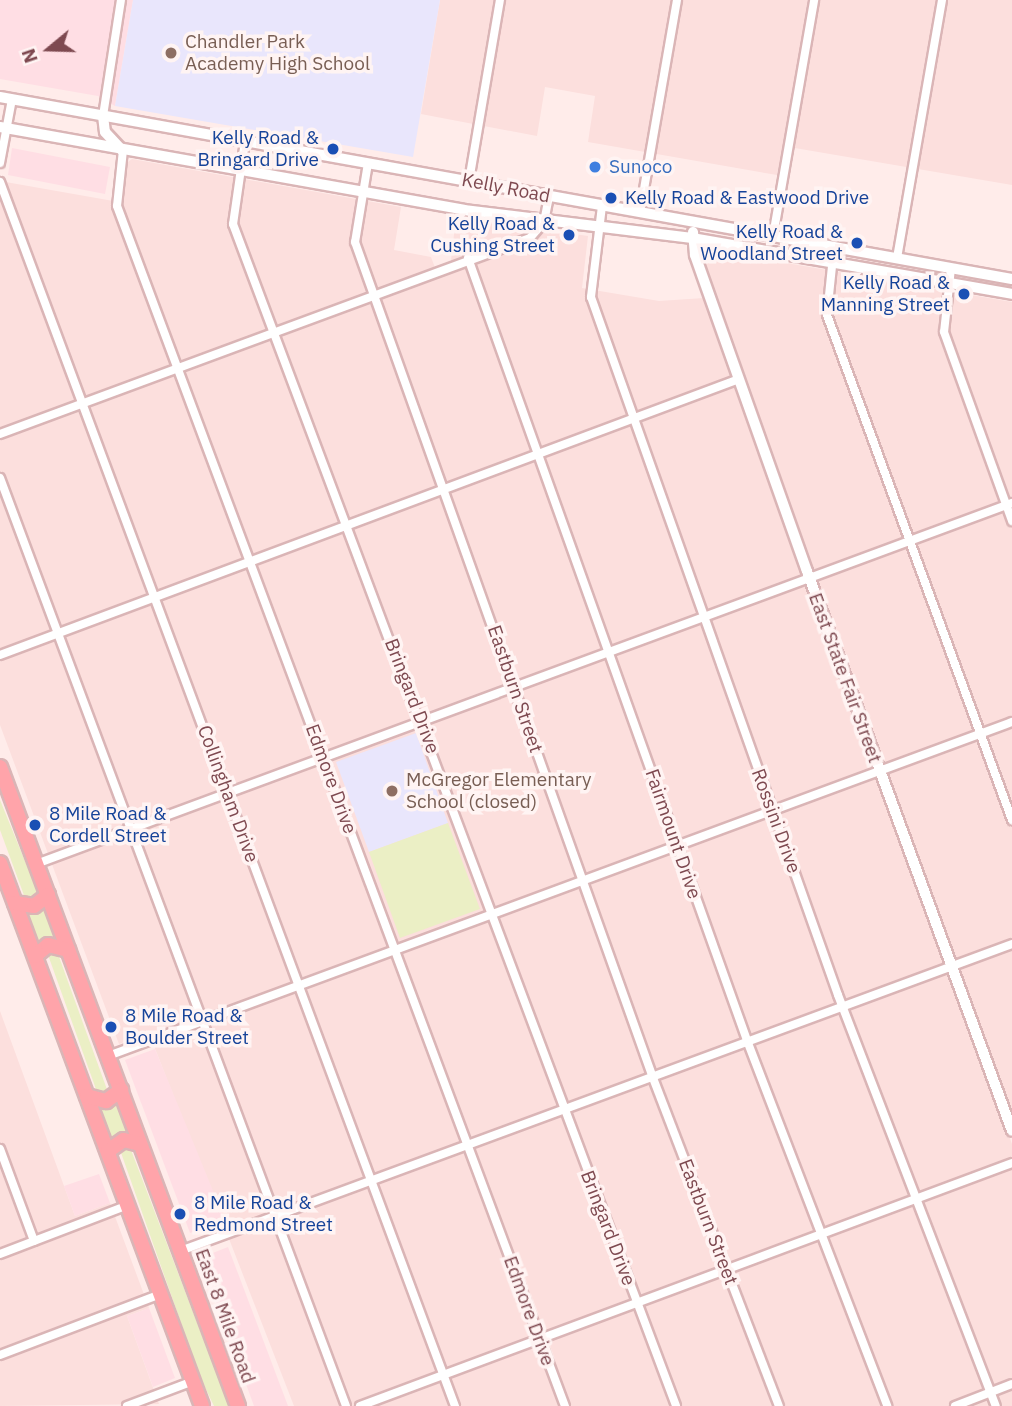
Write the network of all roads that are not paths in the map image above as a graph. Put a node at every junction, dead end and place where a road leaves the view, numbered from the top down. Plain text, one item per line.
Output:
1 (121, 0) edge
2 (500, 0) edge
3 (677, 0) edge
4 (814, 0) edge
5 (942, 0) edge
6 (0, 97) edge
7 (12, 99) junction
8 (103, 116) junction
9 (3, 128) edge
10 (245, 141) junction
11 (123, 150) junction
12 (0, 163) edge
13 (368, 163) junction
14 (240, 171) junction
15 (469, 181) junction
16 (0, 182) edge
17 (362, 192) junction
18 (549, 197) junction
19 (602, 205) junction
20 (640, 212) junction
21 (544, 222) junction
22 (694, 222) junction
23 (597, 228) junction
24 (772, 236) junction
25 (692, 238) junction
26 (834, 247) junction
27 (468, 258) junction
28 (897, 258) junction
29 (831, 262) junction
30 (951, 268) junction
31 (1012, 279) edge
32 (948, 283) junction
33 (373, 293) junction
34 (1012, 295) edge
35 (273, 331) junction
36 (177, 367) junction
37 (739, 379) junction
38 (81, 403) junction
39 (633, 416) junction
40 (0, 434) edge
41 (538, 452) junction
42 (0, 478) edge
43 (443, 488) junction
44 (1009, 504) edge
45 (1012, 521) edge
46 (346, 524) junction
47 (910, 541) junction
48 (250, 560) junction
49 (809, 578) junction
50 (155, 596) junction
51 (705, 618) junction
52 (59, 633) junction
53 (610, 653) junction
54 (0, 655) edge
55 (514, 687) junction
56 (422, 721) junction
57 (1012, 722) edge
58 (980, 734) junction
59 (323, 756) junction
60 (0, 767) edge
61 (878, 772) junction
62 (227, 792) junction
63 (772, 811) junction
64 (1012, 820) edge
65 (131, 828) junction
66 (677, 846) junction
67 (0, 863) edge
68 (36, 864) junction
69 (582, 881) junction
70 (48, 895) junction
71 (15, 904) junction
72 (490, 915) junction
73 (1012, 944) edge
74 (68, 950) junction
75 (395, 952) junction
76 (35, 956) junction
77 (949, 966) junction
78 (299, 987) junction
79 (842, 1006) junction
80 (203, 1022) junction
81 (748, 1043) junction
82 (108, 1056) junction
83 (653, 1078) junction
84 (121, 1090) junction
85 (87, 1096) junction
86 (563, 1111) junction
87 (1012, 1131) edge
88 (141, 1144) junction
89 (468, 1147) junction
90 (0, 1150) edge
91 (108, 1151) junction
92 (1012, 1163) edge
93 (372, 1181) junction
94 (916, 1199) junction
95 (128, 1206) junction
96 (276, 1217) junction
97 (822, 1235) junction
98 (34, 1241) junction
99 (180, 1251) junction
100 (0, 1254) edge
101 (727, 1271) junction
102 (160, 1294) junction
103 (637, 1305) junction
104 (540, 1340) junction
105 (0, 1355) edge
106 (444, 1376) junction
107 (193, 1381) junction
108 (1012, 1384) edge
109 (991, 1392) junction
110 (128, 1406) edge
111 (202, 1406) edge
112 (238, 1406) edge
113 (346, 1406) edge
114 (360, 1406) edge
115 (455, 1406) edge
116 (565, 1406) edge
117 (676, 1406) edge
118 (779, 1406) edge
119 (887, 1406) edge
120 (955, 1406) edge
121 (996, 1406) edge

1 - 8 street
2 - 15 street
3 - 20 street
4 - 24 street
5 - 28 street
6 - 7 street, Kelly Road
7 - 8 street, Kelly Road
7 - 9 street
8 - 10 street, Kelly Road
8 - 11 street
9 - 11 street, Kelly Road
9 - 12 street
10 - 13 street, Kelly Road
10 - 14 street, Bringard Drive
11 - 14 street, Kelly Road
11 - 36 street, Edmore Drive
13 - 15 street, Kelly Road
13 - 17 street, Eastburn Street
14 - 17 street, Kelly Road
14 - 35 street, Bringard Drive
15 - 18 street, Kelly Road
16 - 38 street, Collingham Drive
17 - 21 street, Kelly Road
17 - 33 street, Eastburn Street
18 - 19 street, Kelly Road
18 - 21 street
19 - 20 street, Kelly Road
19 - 23 street, Rossini Drive
20 - 22 street, Kelly Road
21 - 23 street, Kelly Road
21 - 27 street
22 - 24 street, Kelly Road
22 - 25 street, East State Fair Street
23 - 25 street, Kelly Road
23 - 39 street, Rossini Drive
24 - 26 street, Kelly Road
25 - 29 street, Kelly Road
25 - 37 street, East State Fair Street
26 - 28 street, Kelly Road
26 - 29 street
27 - 33 street
27 - 41 street, Fairmount Drive
28 - 30 street, Kelly Road
29 - 32 street, Kelly Road
29 - 47 street
30 - 31 street, Kelly Road
30 - 32 street
32 - 34 street, Kelly Road
32 - 44 street
33 - 35 street
33 - 43 street, Eastburn Street
35 - 36 street
35 - 46 street, Bringard Drive
36 - 38 street
36 - 48 street, Edmore Drive
37 - 39 street
37 - 49 street, East State Fair Street
38 - 40 street
38 - 50 street, Collingham Drive
39 - 41 street
39 - 51 street, Rossini Drive
41 - 43 street
41 - 53 street, Fairmount Drive
42 - 52 street
43 - 46 street
43 - 55 street, Eastburn Street
44 - 45 street
44 - 47 street
46 - 48 street
46 - 56 street, Bringard Drive
47 - 49 street
47 - 58 street
48 - 50 street
48 - 59 street, Edmore Drive
49 - 51 street
49 - 61 street, East State Fair Street
50 - 52 street
50 - 62 street, Collingham Drive
51 - 53 street
51 - 63 street, Rossini Drive
52 - 54 street
52 - 65 street
53 - 55 street
53 - 66 street, Fairmount Drive
55 - 56 street
55 - 69 street, Eastburn Street
56 - 59 street
56 - 72 street, Bringard Drive
57 - 58 street
58 - 61 street
58 - 64 street
59 - 62 street
59 - 75 street, Edmore Drive
60 - 68 highway, East 8 Mile Road
61 - 63 street
61 - 77 street, East State Fair Street
62 - 65 street
62 - 78 street, Collingham Drive
63 - 66 street
63 - 79 street, Rossini Drive
65 - 68 street
65 - 80 street
66 - 69 street
66 - 81 street, Fairmount Drive
67 - 71 highway
68 - 70 highway, East 8 Mile Road
69 - 72 street
69 - 83 street, Eastburn Street
70 - 71 highway
70 - 74 highway, East 8 Mile Road
71 - 76 highway
72 - 75 street
72 - 86 street, Bringard Drive
73 - 77 street
74 - 76 highway
74 - 82 highway, East 8 Mile Road
75 - 78 street
75 - 89 street, Edmore Drive
76 - 85 highway
77 - 79 street
77 - 87 street, East State Fair Street
78 - 80 street
78 - 93 street, Collingham Drive
79 - 81 street
79 - 94 street, Rossini Drive
80 - 82 street
80 - 96 street
81 - 83 street
81 - 97 street, Fairmount Drive
82 - 84 highway, East 8 Mile Road
83 - 86 street
83 - 101 street, Eastburn Street
84 - 85 highway
84 - 88 highway, East 8 Mile Road
85 - 91 highway
86 - 89 street
86 - 103 street, Bringard Drive
88 - 91 highway
88 - 99 highway, East 8 Mile Road
89 - 93 street
89 - 104 street, Edmore Drive
90 - 98 street
91 - 95 highway
92 - 94 street
93 - 96 street
93 - 106 street, Collingham Drive
94 - 97 street
94 - 109 street, Rossini Drive
95 - 98 street
95 - 102 highway
96 - 99 street
96 - 113 street
97 - 101 street
97 - 119 street, Fairmount Drive
98 - 100 street
99 - 112 highway, East 8 Mile Road
101 - 103 street
101 - 118 street, Eastburn Street
102 - 105 street
102 - 107 highway
103 - 104 street
103 - 117 street, Bringard Drive
104 - 106 street
104 - 116 street, Edmore Drive
106 - 114 street
106 - 115 street, Collingham Drive
107 - 110 street
107 - 111 highway
108 - 109 street
109 - 120 street
109 - 121 street, Rossini Drive

